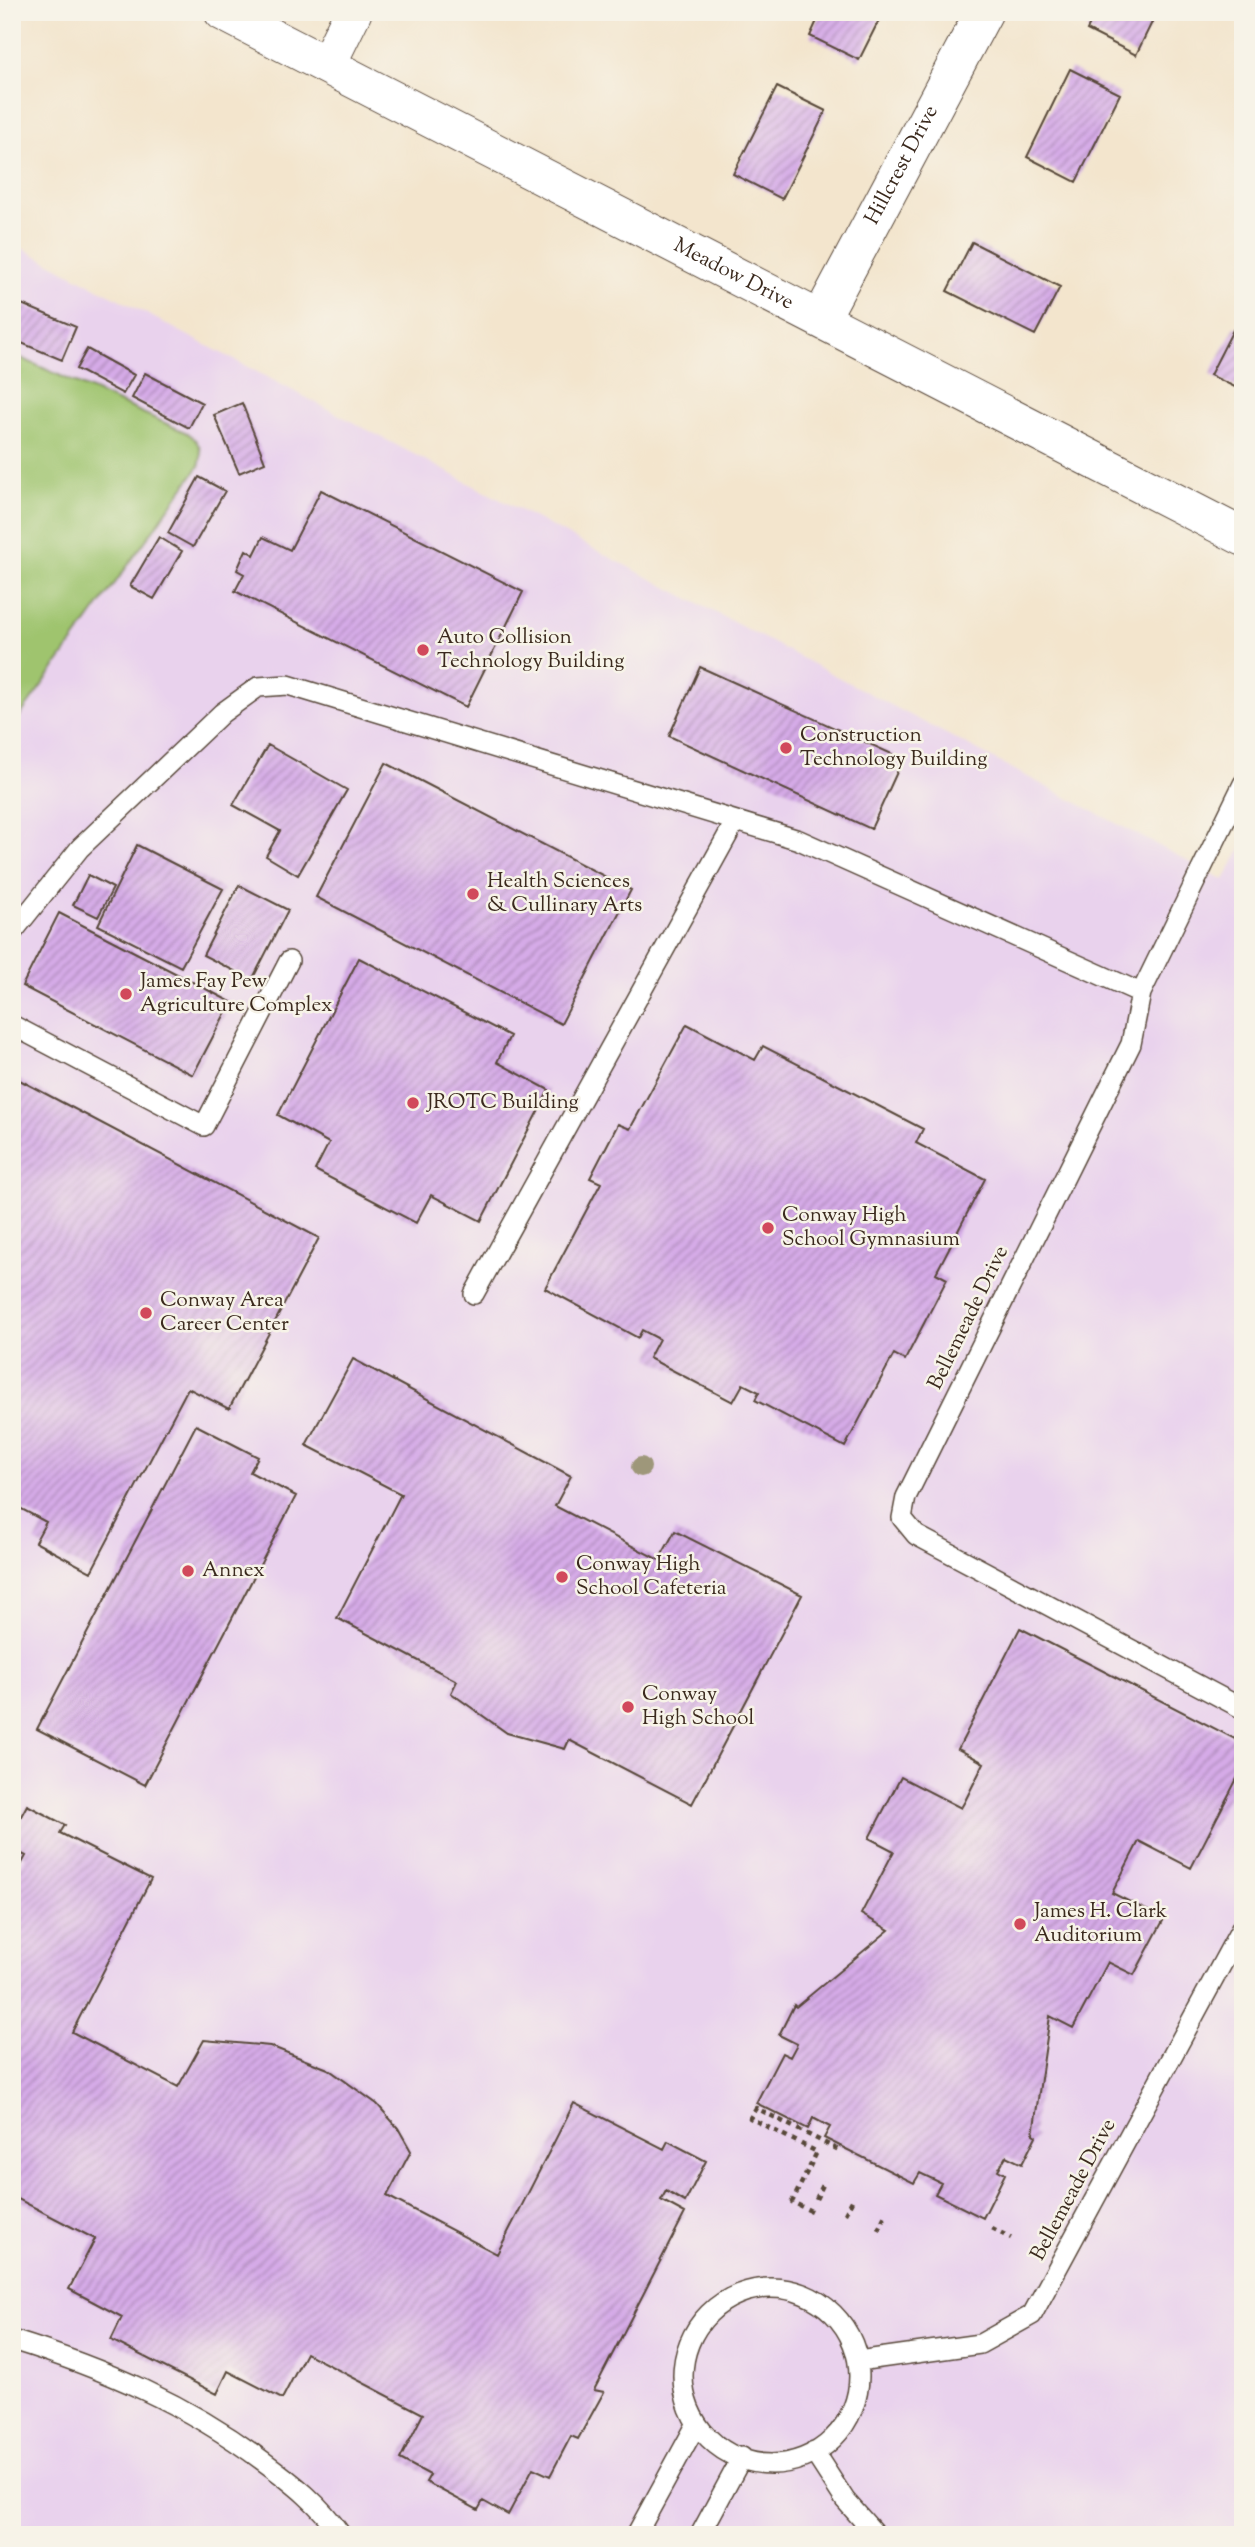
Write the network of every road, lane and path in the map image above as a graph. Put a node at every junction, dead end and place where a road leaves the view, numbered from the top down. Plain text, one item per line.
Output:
1 (223, 12) edge
2 (353, 12) edge
3 (984, 12) edge
4 (327, 65) junction
5 (821, 318) junction
6 (1243, 537) edge
7 (1243, 784) edge
8 (735, 822) junction
9 (12, 933) edge
10 (289, 961) dead end
11 (1141, 993) junction
12 (12, 1025) edge
13 (474, 1294) dead end
14 (1243, 1709) edge
15 (1243, 1925) edge
16 (841, 2151) dead end
17 (825, 2181) dead end
18 (854, 2197) dead end
19 (816, 2199) dead end
20 (811, 2211) dead end
21 (886, 2213) dead end
22 (845, 2214) dead end
23 (992, 2228) dead end
24 (878, 2230) dead end
25 (1011, 2238) dead end
26 (12, 2340) edge
27 (858, 2361) junction
28 (696, 2426) junction
29 (814, 2452) junction
30 (742, 2457) junction
31 (341, 2535) edge
32 (636, 2535) edge
33 (700, 2535) edge
34 (876, 2535) edge

1 - 4 street, Meadow Drive
2 - 4 street
3 - 5 street, Hillcrest Drive
4 - 5 street, Meadow Drive
5 - 6 street, Meadow Drive
7 - 11 lane, Bellemeade Drive
8 - 9 lane
8 - 11 lane
8 - 13 lane
10 - 12 lane
11 - 14 lane, Bellemeade Drive
15 - 27 lane, Bellemeade Drive
16 - 20 path
17 - 19 path
18 - 22 path
21 - 24 path
23 - 25 path
26 - 31 lane
27 - 28 lane
27 - 29 lane
28 - 30 lane
28 - 32 lane
29 - 30 lane
29 - 34 lane
30 - 33 lane

